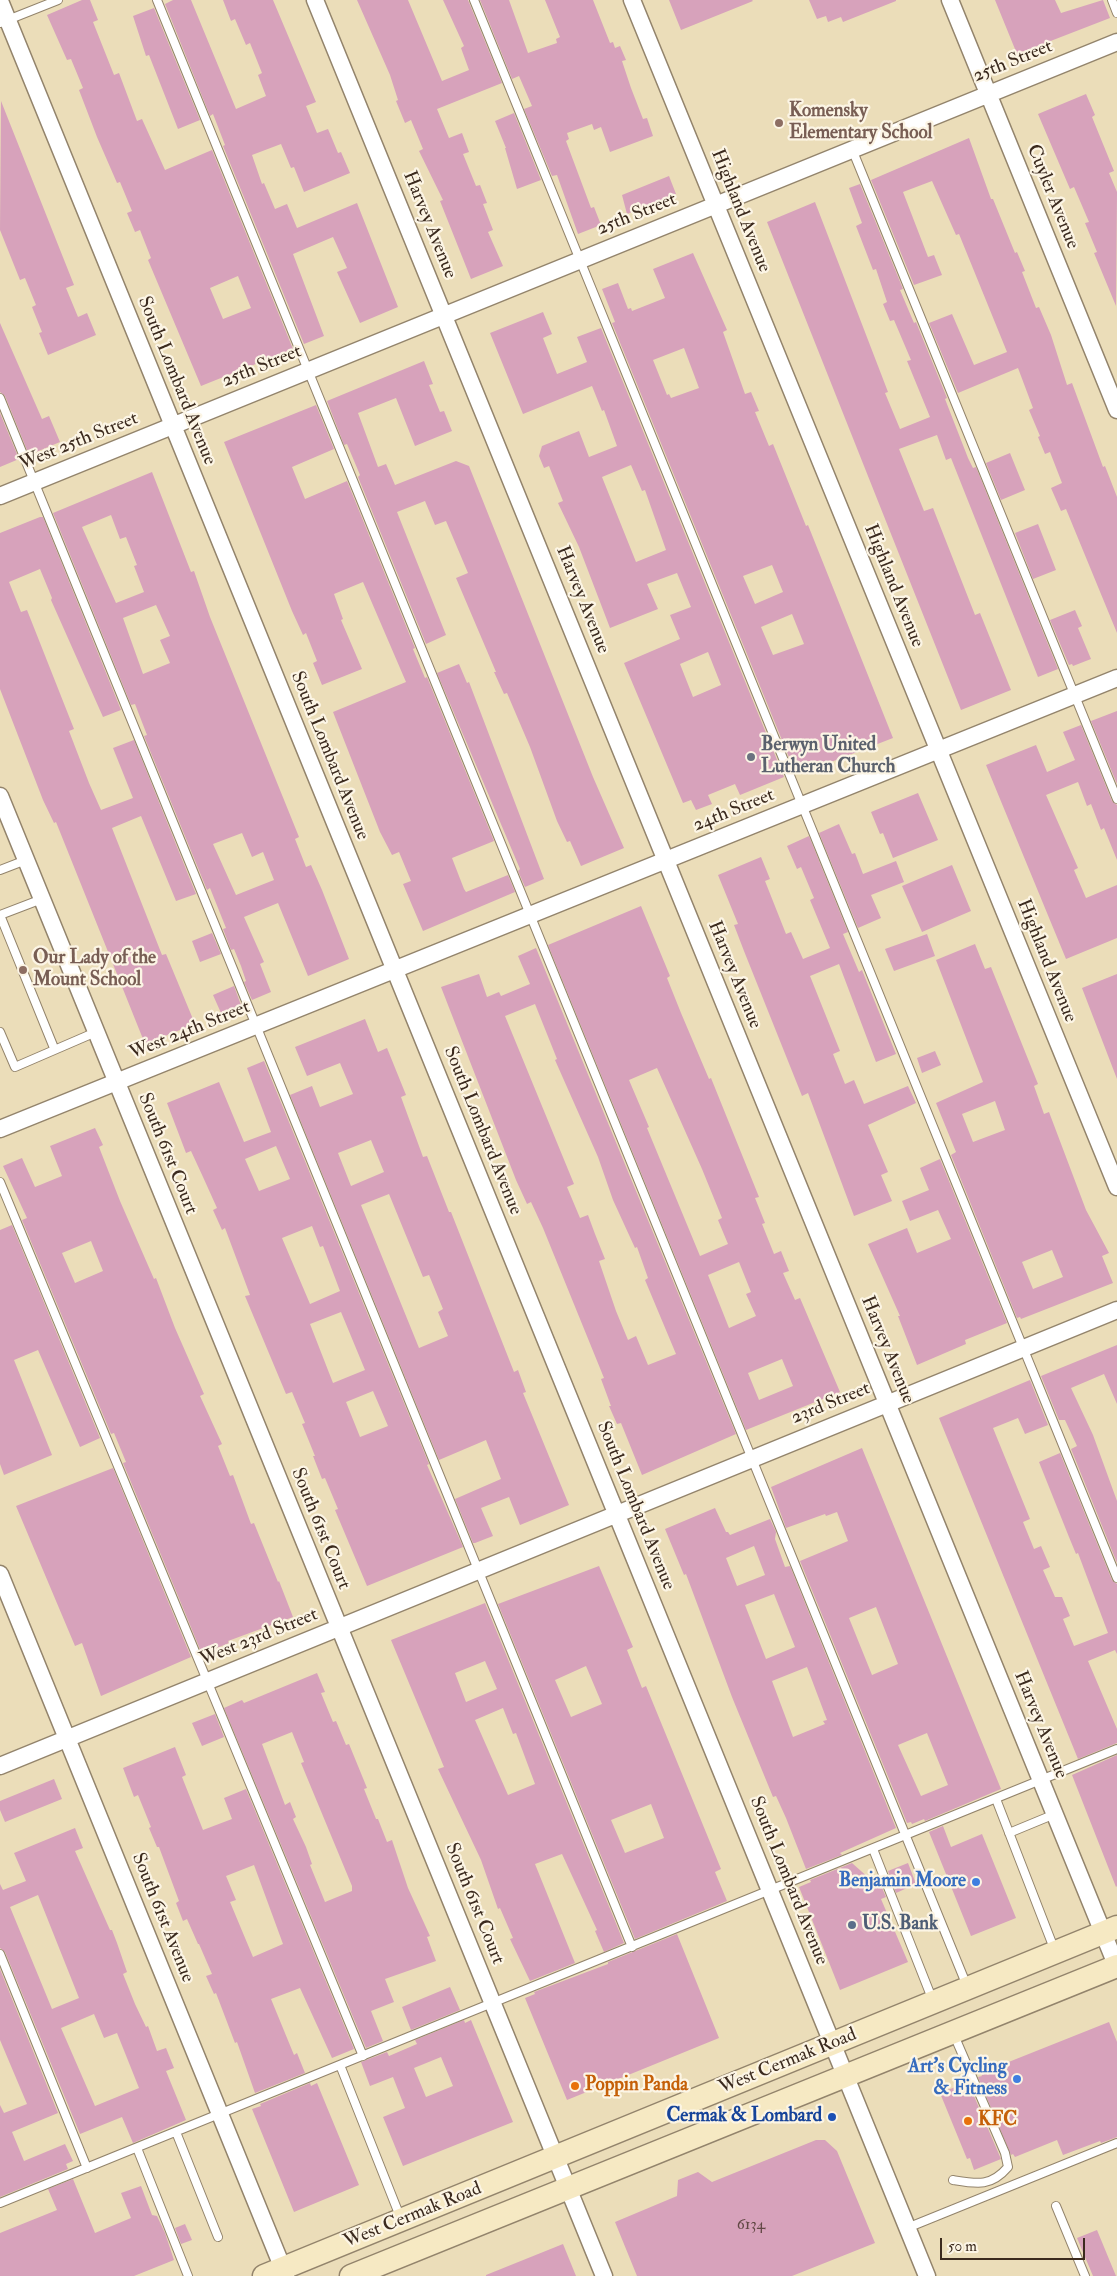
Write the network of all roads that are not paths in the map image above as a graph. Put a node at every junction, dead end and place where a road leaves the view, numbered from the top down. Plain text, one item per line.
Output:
1 (58, 0) edge
2 (156, 0) edge
3 (315, 0) edge
4 (474, 0) edge
5 (632, 0) edge
6 (950, 0) edge
7 (1112, 0) edge
8 (0, 1) edge
9 (1117, 14) edge
10 (4, 21) edge
11 (1117, 42) edge
12 (988, 94) junction
13 (852, 149) junction
14 (716, 204) junction
15 (580, 260) junction
16 (444, 315) junction
17 (307, 370) junction
18 (0, 398) edge
19 (1117, 410) edge
20 (173, 425) junction
21 (34, 482) junction
22 (0, 496) edge
23 (1117, 678) edge
24 (1075, 695) junction
25 (939, 750) junction
26 (0, 796) edge
27 (1117, 799) edge
28 (802, 805) junction
29 (26, 860) junction
30 (666, 860) junction
31 (0, 870) edge
32 (42, 898) junction
33 (0, 915) edge
34 (529, 915) junction
35 (394, 969) junction
36 (256, 1025) junction
37 (0, 1032) edge
38 (96, 1032) junction
39 (54, 1048) junction
40 (117, 1082) junction
41 (0, 1130) edge
42 (0, 1182) edge
43 (1117, 1187) edge
44 (1117, 1310) edge
45 (1023, 1348) junction
46 (887, 1403) junction
47 (751, 1459) junction
48 (616, 1514) junction
49 (479, 1570) junction
50 (0, 1574) edge
51 (1117, 1578) edge
52 (339, 1627) junction
53 (208, 1681) junction
54 (67, 1739) junction
55 (1117, 1749) edge
56 (0, 1766) edge
57 (1041, 1780) junction
58 (996, 1799) junction
59 (1055, 1814) junction
60 (1009, 1833) junction
61 (904, 1836) junction
62 (873, 1849) junction
63 (770, 1891) junction
64 (1110, 1930) edge
65 (632, 1947) junction
66 (1056, 1952) junction
67 (0, 1954) edge
68 (1117, 1966) edge
69 (968, 1988) junction
70 (934, 2002) junction
71 (493, 2003) junction
72 (953, 2033) junction
73 (832, 2044) junction
74 (363, 2056) junction
75 (340, 2065) junction
76 (845, 2076) junction
77 (220, 2114) junction
78 (176, 2132) junction
79 (1117, 2142) edge
80 (137, 2148) junction
81 (556, 2158) junction
82 (87, 2168) junction
83 (954, 2180) dead end
84 (568, 2188) junction
85 (0, 2204) edge
86 (1056, 2206) dead end
87 (402, 2221) junction
88 (907, 2228) junction
89 (218, 2237) dead end
90 (278, 2273) edge
91 (188, 2276) edge
92 (352, 2276) edge
93 (604, 2276) edge
94 (927, 2276) edge
95 (1085, 2276) edge

1 - 10 lane
2 - 17 lane
3 - 16 street, Harvey Avenue
4 - 15 lane
5 - 14 street, Highland Avenue
6 - 12 street, Cuyler Avenue
7 - 9 lane
8 - 10 street, South Lombard Avenue
10 - 20 street, South Lombard Avenue
11 - 12 street, 25th Street
12 - 13 street, 25th Street
12 - 19 street, Cuyler Avenue
13 - 14 street, 25th Street
13 - 24 lane
14 - 15 street, 25th Street
14 - 25 street, Highland Avenue
15 - 16 street, 25th Street
15 - 28 lane
16 - 17 street, 25th Street
16 - 30 street, Harvey Avenue
17 - 20 street, 25th Street
17 - 34 lane
18 - 21 lane
20 - 21 street, West 25th Street
20 - 35 street, South Lombard Avenue
21 - 22 street, West 25th Street
21 - 36 lane
23 - 24 street, 24th Street
24 - 25 street, 24th Street
24 - 27 lane
25 - 28 street, 24th Street
25 - 43 street, Highland Avenue
26 - 29 street, South 61st Court
28 - 30 street, 24th Street
28 - 45 lane
29 - 31 lane
29 - 32 street, South 61st Court
30 - 34 street, 24th Street
30 - 46 street, Harvey Avenue
32 - 33 lane
32 - 38 street, South 61st Court
33 - 39 lane
34 - 35 street, 24th Street
34 - 47 lane
35 - 36 street, West 24th Street
35 - 48 street, South Lombard Avenue
36 - 40 street, West 24th Street
36 - 49 lane
37 - 39 lane
38 - 39 lane
38 - 40 street, South 61st Court
40 - 41 street, West 24th Street
40 - 52 street, South 61st Court
42 - 53 lane
44 - 45 street, 23rd Street
45 - 46 street, 23rd Street
45 - 51 lane
46 - 47 street, 23rd Street
46 - 57 street, Harvey Avenue
47 - 48 street, 23rd Street
47 - 61 lane
48 - 49 street, West 23rd Street
48 - 63 street, South Lombard Avenue
49 - 52 street, West 23rd Street
49 - 65 lane
50 - 54 street, South 61st Avenue
52 - 53 street, West 23rd Street
52 - 71 street, South 61st Court
53 - 54 street, West 23rd Street
53 - 74 lane
54 - 56 street, West 23rd Street
54 - 77 street, South 61st Avenue
55 - 57 lane
57 - 58 lane
57 - 59 street, Harvey Avenue
58 - 60 lane
58 - 61 lane
59 - 60 lane
59 - 64 street, Harvey Avenue
60 - 66 lane
61 - 62 lane
61 - 69 lane
62 - 63 lane
62 - 70 lane
63 - 65 lane
63 - 73 street, South Lombard Avenue
64 - 66 main road, West Cermak Road
64 - 68 street, Harvey Avenue
65 - 71 lane
66 - 69 main road, West Cermak Road
67 - 82 lane
68 - 72 main road, West Cermak Road
69 - 70 main road, West Cermak Road
70 - 73 main road, West Cermak Road
71 - 74 lane
71 - 81 street, South 61st Court
72 - 76 main road, West Cermak Road
72 - 83 lane
73 - 76 street, South Lombard Avenue
73 - 81 main road, West Cermak Road
74 - 75 lane
75 - 77 lane
75 - 87 lane
76 - 84 main road, West Cermak Road
76 - 88 street, South Lombard Avenue
77 - 78 lane
77 - 90 street, South 61st Avenue
78 - 80 lane
78 - 89 lane
79 - 88 lane
80 - 82 lane
80 - 91 lane
81 - 84 street, South 61st Court
81 - 87 main road, West Cermak Road
82 - 85 lane
84 - 92 main road, West Cermak Road
84 - 93 street, South 61st Court
86 - 95 lane
87 - 90 main road, West Cermak Road
88 - 94 street, South Lombard Avenue

